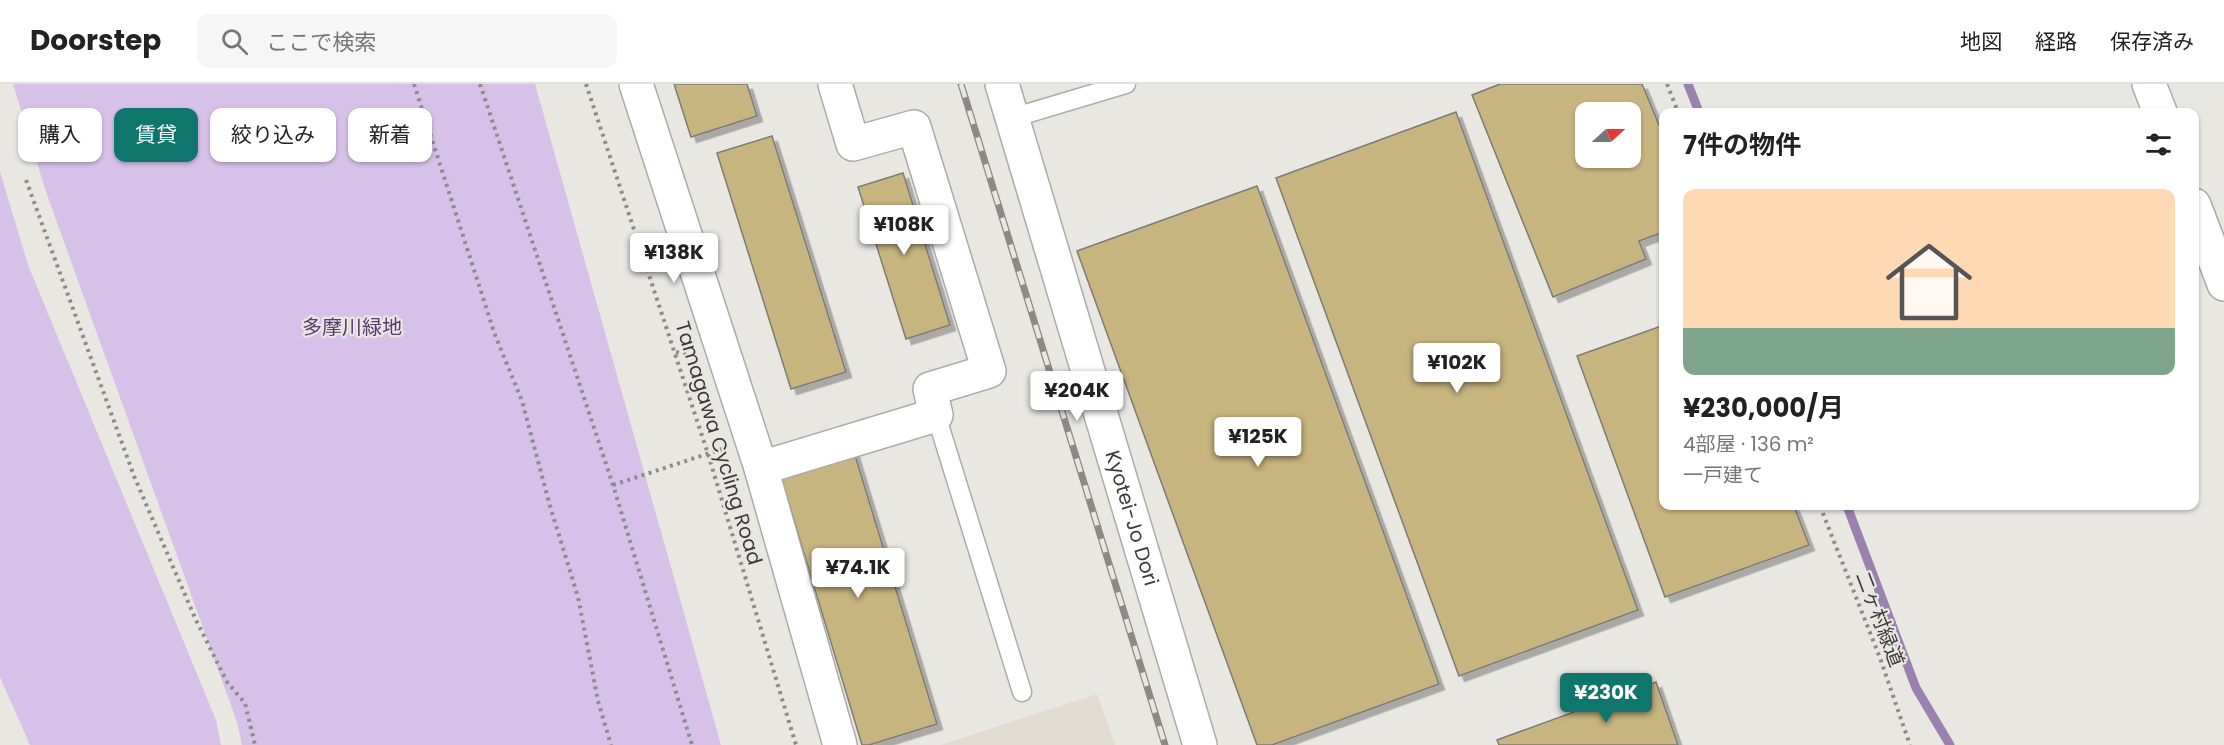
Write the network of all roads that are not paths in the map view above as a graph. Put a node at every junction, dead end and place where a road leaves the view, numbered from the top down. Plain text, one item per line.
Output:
1 (636, 84) edge
2 (835, 84) edge
3 (1002, 84) edge
4 (1126, 84) edge
5 (2149, 84) edge
6 (2158, 108) edge
7 (1012, 118) junction
8 (2199, 213) edge
9 (2217, 243) edge
10 (2224, 284) edge
11 (936, 414) junction
12 (761, 468) junction
13 (1022, 692) dead end
14 (840, 745) edge
15 (1200, 745) edge

1 - 12 street
2 - 11 street
3 - 7 street, Kyotei-Jo Dori
4 - 7 lane
5 - 6 street
7 - 15 street, Kyotei-Jo Dori
8 - 9 street
9 - 10 street
11 - 12 street
11 - 13 lane
12 - 14 street

